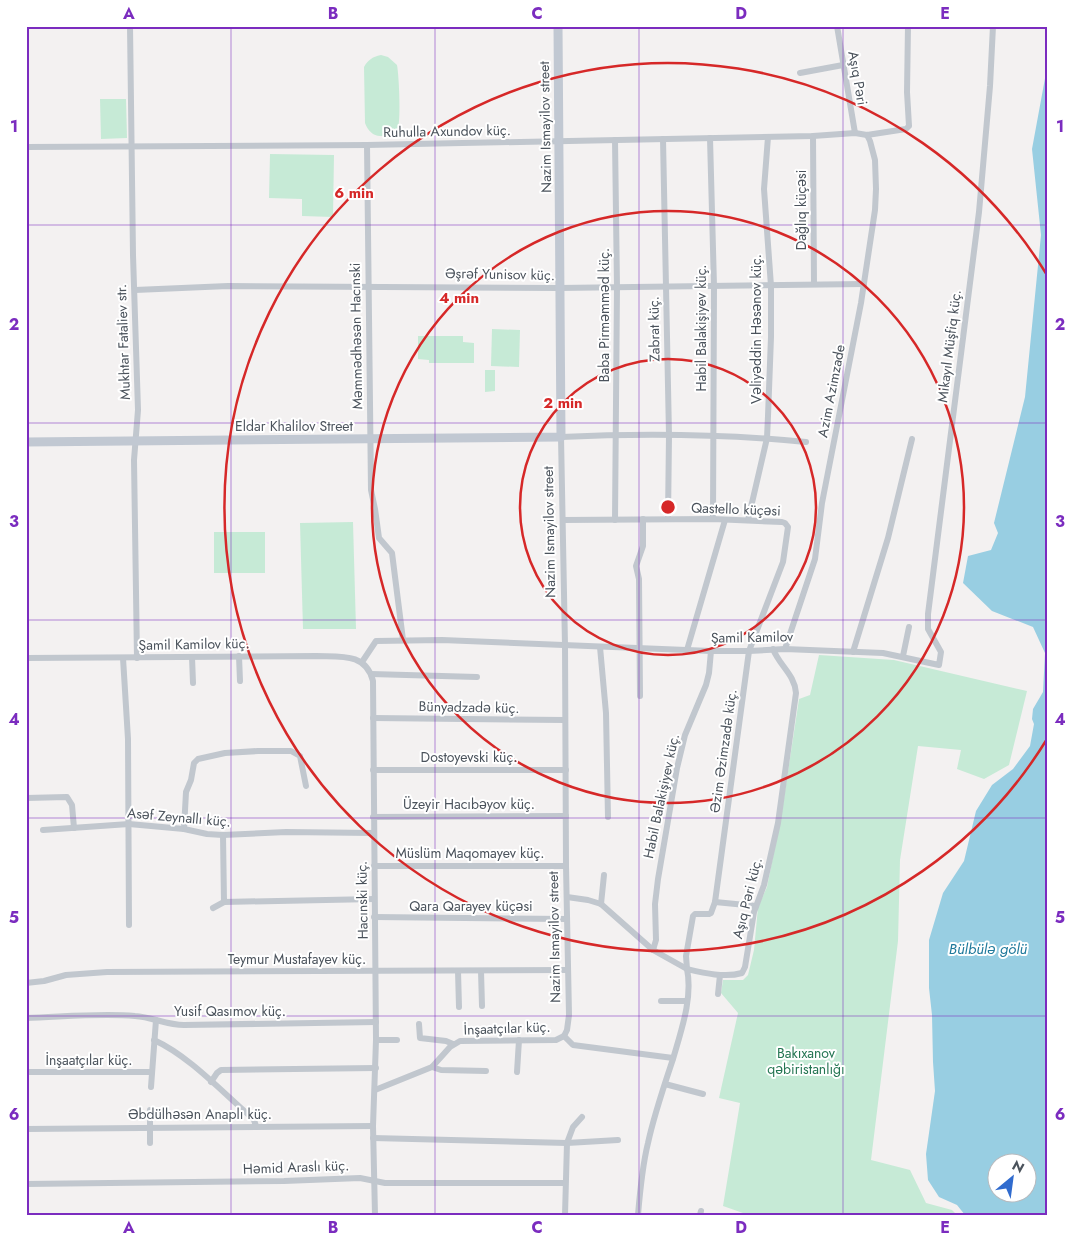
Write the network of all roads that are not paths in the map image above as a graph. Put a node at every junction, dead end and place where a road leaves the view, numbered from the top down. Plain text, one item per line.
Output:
1 (130, 26) edge
2 (558, 26) edge
3 (837, 26) edge
4 (908, 26) edge
5 (993, 26) edge
6 (844, 65) junction
7 (800, 73) dead end
8 (855, 134) junction
9 (867, 135) junction
10 (813, 136) junction
11 (768, 137) junction
12 (710, 138) junction
13 (663, 139) junction
14 (560, 140) junction
15 (615, 140) junction
16 (131, 145) junction
17 (367, 145) junction
18 (26, 146) edge
19 (814, 284) junction
20 (864, 284) junction
21 (368, 286) junction
22 (617, 286) junction
23 (666, 286) junction
24 (714, 286) junction
25 (770, 286) junction
26 (559, 288) junction
27 (135, 290) junction
28 (617, 434) junction
29 (669, 435) junction
30 (561, 436) junction
31 (714, 436) junction
32 (767, 438) junction
33 (370, 439) junction
34 (912, 439) dead end
35 (136, 441) junction
36 (26, 442) edge
37 (806, 442) dead end
38 (643, 519) junction
39 (668, 519) junction
40 (713, 519) junction
41 (563, 520) junction
42 (615, 520) junction
43 (725, 520) junction
44 (748, 520) junction
45 (787, 524) joint
46 (909, 627) dead end
47 (404, 640) junction
48 (566, 645) junction
49 (600, 647) junction
50 (639, 647) junction
51 (773, 649) junction
52 (785, 649) junction
53 (687, 650) junction
54 (711, 651) junction
55 (749, 651) junction
56 (853, 652) junction
57 (239, 656) junction
58 (903, 656) junction
59 (192, 657) junction
60 (26, 658) edge
61 (123, 658) junction
62 (137, 658) junction
63 (362, 662) junction
64 (938, 665) joint
65 (371, 674) junction
66 (477, 677) dead end
67 (240, 681) dead end
68 (193, 683) dead end
69 (640, 696) dead end
70 (373, 718) junction
71 (566, 720) junction
72 (373, 770) junction
73 (566, 770) junction
74 (306, 786) dead end
75 (26, 798) edge
76 (566, 816) junction
77 (373, 817) junction
78 (608, 817) dead end
79 (129, 824) junction
80 (74, 828) junction
81 (184, 829) junction
82 (43, 830) dead end
83 (373, 833) junction
84 (222, 835) junction
85 (374, 866) junction
86 (566, 866) junction
87 (604, 875) dead end
88 (567, 897) junction
89 (374, 899) junction
90 (224, 902) junction
91 (715, 902) junction
92 (601, 904) junction
93 (756, 906) junction
94 (213, 908) dead end
95 (374, 918) junction
96 (567, 919) junction
97 (129, 925) dead end
98 (654, 950) junction
99 (687, 969) junction
100 (568, 970) junction
101 (481, 971) junction
102 (375, 972) junction
103 (458, 972) junction
104 (720, 974) junction
105 (26, 983) edge
106 (718, 994) dead end
107 (661, 1001) dead end
108 (687, 1001) junction
109 (482, 1006) dead end
110 (459, 1007) dead end
111 (26, 1018) edge
112 (156, 1020) junction
113 (376, 1022) junction
114 (419, 1024) dead end
115 (564, 1036) junction
116 (154, 1040) junction
117 (376, 1040) junction
118 (397, 1040) dead end
119 (519, 1040) junction
120 (453, 1044) junction
121 (673, 1058) junction
122 (432, 1067) junction
123 (376, 1068) junction
124 (486, 1071) dead end
125 (26, 1072) edge
126 (152, 1072) junction
127 (517, 1072) dead end
128 (211, 1082) junction
129 (665, 1084) junction
130 (151, 1087) dead end
131 (375, 1090) junction
132 (703, 1094) dead end
133 (150, 1110) dead end
134 (582, 1117) dead end
135 (256, 1126) junction
136 (373, 1126) junction
137 (151, 1127) junction
138 (26, 1129) edge
139 (373, 1138) junction
140 (618, 1140) dead end
141 (150, 1143) dead end
142 (566, 1143) junction
143 (374, 1180) junction
144 (565, 1183) junction
145 (26, 1184) edge
146 (375, 1215) edge
147 (565, 1215) edge
148 (638, 1215) edge

1 - 16 street, Mukhtar Fataliev str.
2 - 14 street, Nazim Ismayilov street
3 - 6 street, Aşıq Pəri
4 - 9 street, Ruhulla Axundov küç.
5 - 64 street, Mikayıl Müşfiq küç.
6 - 7 street
6 - 8 street, Aşıq Pəri
8 - 9 street, Ruhulla Axundov küç.
8 - 10 street, Ruhulla Axundov küç.
9 - 20 street, Azim Azimzade
10 - 11 street, Ruhulla Axundov küç.
10 - 19 street, Dağlıq küçəsi
11 - 12 street, Ruhulla Axundov küç.
11 - 25 street, Vəliyəddin Həsənov küç.
12 - 13 street, Ruhulla Axundov küç.
12 - 24 street, Habil Balakişiyev küç.
13 - 15 street, Ruhulla Axundov küç.
13 - 23 street, Zabrat küç.
14 - 15 street, Ruhulla Axundov küç.
14 - 17 street, Ruhulla Axundov küç.
14 - 26 street, Nazim Ismayilov street
15 - 22 street, Baba Pirməmməd küç.
16 - 17 street, Ruhulla Axundov küç.
16 - 18 street, Ruhulla Axundov küç.
16 - 27 street, Mukhtar Fataliev str.
17 - 21 street, Məmmədhəsən Hacınski
19 - 20 street, Əşrəf Yunisov küç.
19 - 25 street, Əşrəf Yunisov küç.
20 - 52 street, Azim Azimzade
21 - 26 street, Əşrəf Yunisov küç.
21 - 27 street, Əşrəf Yunisov küç.
21 - 33 street, Məmmədhəsən Hacınski
22 - 23 street, Əşrəf Yunisov küç.
22 - 26 street, Əşrəf Yunisov küç.
22 - 28 street, Baba Pirməmməd küç.
23 - 24 street, Əşrəf Yunisov küç.
23 - 29 street, Zabrat küç.
24 - 25 street, Əşrəf Yunisov küç.
24 - 31 street, Habil Balakişiyev küç.
25 - 32 street, Vəliyəddin Həsənov küç.
26 - 30 street, Nazim Ismayilov street
27 - 35 street, Mukhtar Fataliev str.
28 - 29 street
28 - 30 street
28 - 42 street, Baba Pirməmməd küç.
29 - 31 street
29 - 39 street, Zabrat küç.
30 - 33 street, Eldar Khalilov Street
30 - 41 street, Nazim Ismayilov street
31 - 32 street
31 - 40 street, Habil Balakişiyev küç.
32 - 37 street
32 - 44 street, Vəliyəddin Həsənov küç.
33 - 35 street, Eldar Khalilov Street
33 - 47 street, Məmmədhəsən Hacınski
34 - 56 street
35 - 36 street, Eldar Khalilov Street
35 - 62 street, Mukhtar Fataliev str.
38 - 39 street, Qastello küçəsi
38 - 42 street, Qastello küçəsi
38 - 50 street
39 - 40 street, Qastello küçəsi
40 - 43 street, Qastello küçəsi
41 - 42 street, Qastello küçəsi
41 - 48 street, Nazim Ismayilov street
43 - 44 street, Qastello küçəsi
43 - 53 street
44 - 45 street, Qastello küçəsi
45 - 55 street, Əzim Əzimzadə küç.
46 - 58 street
47 - 48 street
47 - 63 street
48 - 49 street, Şamil Kamilov
48 - 71 street, Nazim Ismayilov street
49 - 50 street, Şamil Kamilov
49 - 78 street
50 - 53 street, Şamil Kamilov
50 - 69 street
51 - 52 street, Şamil Kamilov
51 - 55 street, Şamil Kamilov
51 - 93 street, Aşıq Pəri küç.
52 - 56 street, Şamil Kamilov
53 - 54 street, Şamil Kamilov
54 - 55 street, Şamil Kamilov
54 - 98 street, Habil Balakişiyev küç.
55 - 91 street, Əzim Əzimzadə küç.
56 - 58 street, Şamil Kamilov
57 - 59 street, Şamil Kamilov küç.
57 - 63 street, Şamil Kamilov küç.
57 - 67 street
58 - 64 street, Şamil Kamilov
59 - 62 street, Şamil Kamilov küç.
59 - 68 street
60 - 61 street, Şamil Kamilov küç.
61 - 62 street, Şamil Kamilov küç.
61 - 79 street
63 - 65 street
65 - 66 street
65 - 70 street, Hacınski küç.
70 - 71 street, Bünyadzadə küç.
70 - 72 street, Hacınski küç.
71 - 73 street, Nazim Ismayilov street
72 - 73 street, Dostoyevski küç.
72 - 77 street, Hacınski küç.
73 - 76 street, Nazim Ismayilov street
74 - 81 street
75 - 80 street
76 - 77 street, Üzeyir Hacıbəyov küç.
76 - 86 street, Nazim Ismayilov street
77 - 83 street, Hacınski küç.
79 - 80 street, Asəf Zeynallı küç.
79 - 81 street, Asəf Zeynallı küç.
79 - 97 street
80 - 82 street, Asəf Zeynallı küç.
81 - 84 street, Asəf Zeynallı küç.
83 - 84 street, Asəf Zeynallı küç.
83 - 85 street, Hacınski küç.
84 - 90 street
85 - 86 street, Müslüm Maqomayev küç.
85 - 89 street, Hacınski küç.
86 - 88 street, Nazim Ismayilov street
87 - 92 street
88 - 92 street
88 - 96 street, Nazim Ismayilov street
89 - 90 street
89 - 95 street, Hacınski küç.
90 - 94 street
91 - 93 street
91 - 99 street
92 - 98 street
93 - 104 street, Aşıq Pəri küç.
95 - 96 street, Qara Qarayev küçəsi
95 - 102 street, Hacınski küç.
96 - 100 street, Nazim Ismayilov street
98 - 99 street
99 - 104 street, Aşıq Pəri küç.
99 - 108 street
100 - 101 street, Teymur Mustafayev küç.
100 - 115 street, Nazim Ismayilov street
101 - 103 street, Teymur Mustafayev küç.
101 - 109 street
102 - 103 street, Teymur Mustafayev küç.
102 - 105 street, Teymur Mustafayev küç.
102 - 113 street, Hacınski küç.
103 - 110 street
104 - 106 street
107 - 108 street
108 - 121 street
111 - 112 street, Yusif Qasımov küç.
112 - 113 street, Yusif Qasımov küç.
112 - 116 street
113 - 117 street, Hacınski küç.
114 - 120 street
115 - 119 street, İnşaatçılar küç.
115 - 121 street
116 - 126 street
116 - 128 street
117 - 118 street
117 - 123 street, Hacınski küç.
119 - 120 street, İnşaatçılar küç.
119 - 127 street
120 - 122 street, İnşaatçılar küç.
121 - 129 street
122 - 124 street
122 - 131 street, İnşaatçılar küç.
123 - 128 street
123 - 131 street, Hacınski küç.
125 - 126 street, İnşaatçılar küç.
126 - 130 street
128 - 135 street
129 - 132 street
129 - 148 street
131 - 136 street, Hacınski küç.
133 - 137 street
134 - 142 street
135 - 136 street, Əbdülhəsən Anaplı küç.
135 - 137 street, Əbdülhəsən Anaplı küç.
136 - 139 street, Hacınski küç.
137 - 138 street, Əbdülhəsən Anaplı küç.
137 - 141 street
139 - 142 street
139 - 143 street, Hacınski küç.
140 - 142 street
142 - 144 street
143 - 144 street, Həmid Araslı küç.
143 - 145 street, Həmid Araslı küç.
143 - 146 street, Hacınski küç.
144 - 147 street

